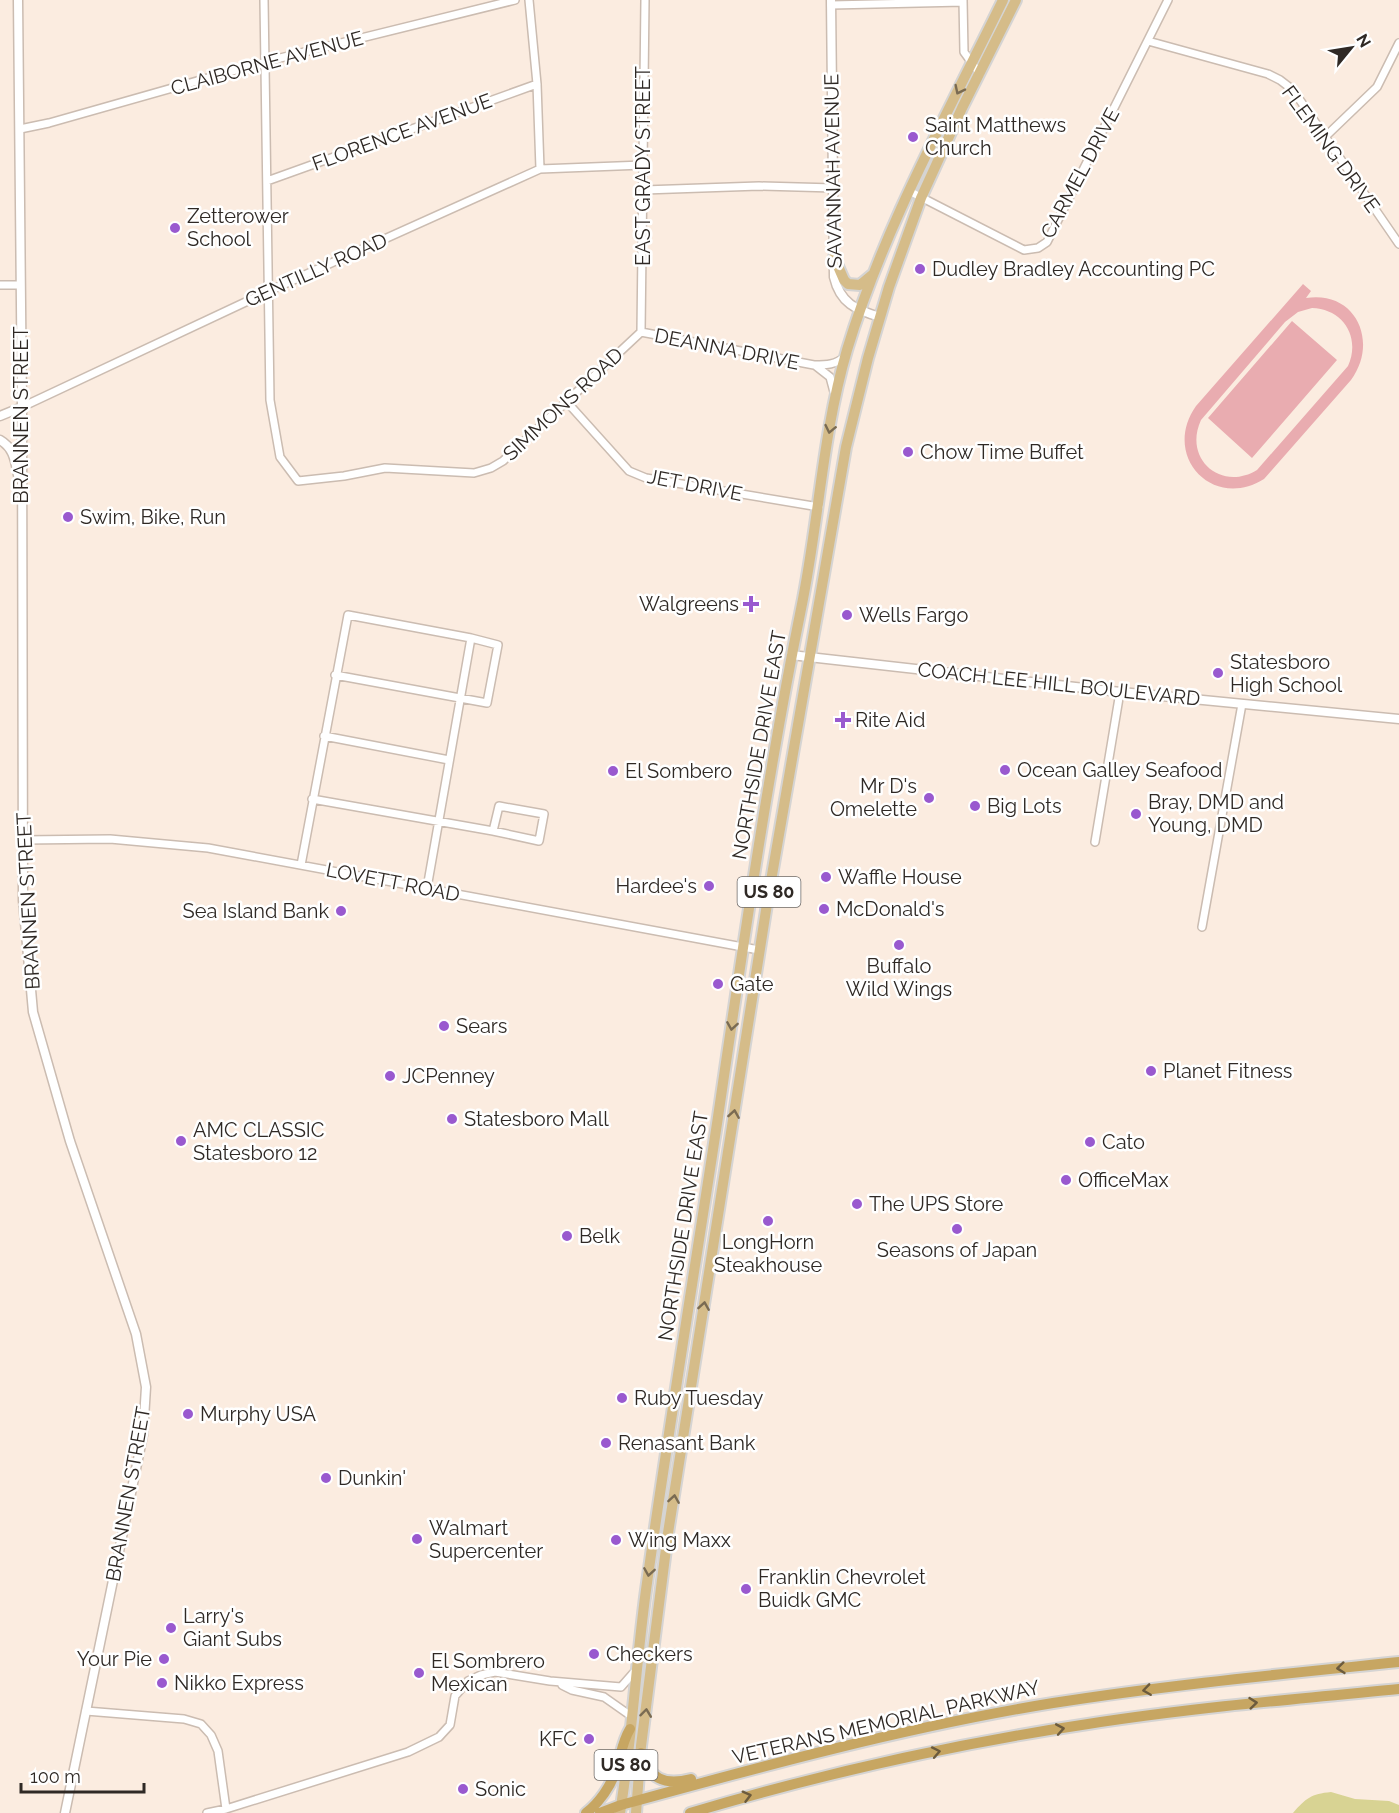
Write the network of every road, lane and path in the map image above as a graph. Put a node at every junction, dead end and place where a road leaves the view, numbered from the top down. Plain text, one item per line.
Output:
1 (18, 0) edge
2 (264, 0) edge
3 (515, 0) edge
4 (529, 0) edge
5 (645, 0) edge
6 (1003, 0) edge
7 (1016, 0) edge
8 (1168, 0) edge
9 (963, 1) edge
10 (831, 3) edge
11 (1148, 41) junction
12 (1399, 43) edge
13 (264, 62) junction
14 (972, 64) junction
15 (980, 74) junction
16 (537, 84) junction
17 (20, 129) junction
18 (1326, 135) junction
19 (642, 165) junction
20 (540, 169) junction
21 (267, 181) junction
22 (834, 188) junction
23 (644, 190) junction
24 (909, 190) junction
25 (921, 198) junction
26 (1396, 234) edge
27 (1399, 244) edge
28 (834, 257) junction
29 (873, 275) junction
30 (0, 285) edge
31 (20, 285) junction
32 (269, 291) junction
33 (860, 311) junction
34 (880, 317) junction
35 (641, 332) junction
36 (846, 356) junction
37 (814, 365) junction
38 (566, 401) junction
39 (835, 402) junction
40 (22, 407) junction
41 (0, 416) edge
42 (0, 440) edge
43 (22, 494) junction
44 (819, 507) junction
45 (471, 638) junction
46 (791, 655) junction
47 (809, 657) junction
48 (335, 675) junction
49 (1120, 692) junction
50 (460, 698) junction
51 (1242, 704) junction
52 (1399, 719) edge
53 (324, 736) junction
54 (449, 760) junction
55 (312, 800) junction
56 (438, 821) junction
57 (493, 831) junction
58 (24, 840) junction
59 (1095, 842) dead end
60 (301, 865) junction
61 (427, 888) junction
62 (1202, 927) dead end
63 (743, 947) junction
64 (759, 950) junction
65 (1399, 1662) edge
66 (637, 1668) junction
67 (557, 1682) junction
68 (1399, 1689) edge
69 (86, 1711) junction
70 (631, 1716) junction
71 (630, 1729) junction
72 (837, 1748) junction
73 (641, 1753) junction
74 (636, 1801) junction
75 (226, 1809) junction
76 (620, 1809) edge
77 (65, 1813) edge
78 (207, 1813) edge
79 (585, 1813) edge
80 (600, 1813) edge
81 (636, 1813) edge
82 (690, 1813) edge

1 - 17 street, BRANNEN STREET
2 - 13 street
3 - 13 street, CLAIBORNE AVENUE
4 - 16 street
5 - 19 street, EAST GRADY STREET
6 - 14 main road, NORTHSIDE DRIVE EAST / US 80
7 - 15 main road, NORTHSIDE DRIVE EAST / US 80
8 - 11 street, CARMEL DRIVE
9 - 10 street
9 - 14 street
10 - 22 street, SAVANNAH AVENUE
11 - 18 street, FLEMING DRIVE
11 - 25 street, CARMEL DRIVE
12 - 18 street
13 - 17 street, CLAIBORNE AVENUE
13 - 21 street
14 - 15 street
14 -> 24 main road, NORTHSIDE DRIVE EAST / US 80
15 - 25 main road, NORTHSIDE DRIVE EAST / US 80
16 - 20 street
16 - 21 street, FLORENCE AVENUE
17 - 31 street, BRANNEN STREET
18 - 26 street, FLEMING DRIVE
19 - 20 street, GENTILLY ROAD
19 - 23 street, EAST GRADY STREET
20 - 32 street, GENTILLY ROAD
21 - 32 street
22 - 23 street
22 - 28 street, SAVANNAH AVENUE
23 - 35 street, EAST GRADY STREET
24 - 25 street, CARMEL DRIVE
24 - 29 main road, NORTHSIDE DRIVE EAST / US 80
25 - 34 main road, NORTHSIDE DRIVE EAST / US 80
26 - 27 street, FLEMING DRIVE
28 - 29 main road
28 - 33 street, SAVANNAH AVENUE
29 - 33 main road, NORTHSIDE DRIVE EAST / US 80
30 - 31 street
31 - 40 street, BRANNEN STREET
32 - 38 street, SIMMONS ROAD
32 - 40 street, GENTILLY ROAD
33 - 34 street, SAVANNAH AVENUE
33 - 36 main road, NORTHSIDE DRIVE EAST / US 80
34 - 47 main road, NORTHSIDE DRIVE EAST / US 80
35 - 37 street, DEANNA DRIVE
35 - 38 street, SIMMONS ROAD
36 - 37 street, DEANNA DRIVE
36 - 39 main road, NORTHSIDE DRIVE EAST / US 80
37 - 39 street, DEANNA DRIVE
38 - 44 street, JET DRIVE
39 -> 44 main road, NORTHSIDE DRIVE EAST / US 80
40 - 41 street, GENTILLY ROAD
40 - 43 street, BRANNEN STREET
42 - 43 street
43 - 58 street, BRANNEN STREET
44 - 46 main road, NORTHSIDE DRIVE EAST / US 80
45 - 48 street
45 - 50 street
45 - 50 street
46 - 47 street, COACH LEE HILL BOULEVARD
46 - 63 main road, NORTHSIDE DRIVE EAST / US 80
47 - 49 street, COACH LEE HILL BOULEVARD
47 - 64 main road, NORTHSIDE DRIVE EAST / US 80
48 - 50 street
48 - 53 street
49 - 51 street, COACH LEE HILL BOULEVARD
49 - 59 street
50 - 54 street
51 - 52 street, COACH LEE HILL BOULEVARD
51 - 62 street
53 - 54 street
53 - 55 street
54 - 56 street
55 - 56 street
55 - 60 street
56 - 57 street
56 - 61 street
57 - 57 street
58 - 60 street, LOVETT ROAD
58 - 69 street, BRANNEN STREET
60 - 61 street, LOVETT ROAD
61 - 63 street, LOVETT ROAD
63 - 64 street, LOVETT ROAD
63 -> 66 main road, NORTHSIDE DRIVE EAST / US 80
73 -> 64 main road, NORTHSIDE DRIVE EAST / US 80
65 -> 72 highway, VETERANS MEMORIAL PARKWAY
66 - 67 street
66 - 70 main road, NORTHSIDE DRIVE EAST / US 80
67 - 70 street
67 - 75 street
82 -> 68 highway, VETERANS MEMORIAL PARKWAY
69 - 75 street
69 - 77 street, BRANNEN STREET
70 - 71 main road, NORTHSIDE DRIVE EAST / US 80
71 - 76 main road, NORTHSIDE DRIVE EAST / US 80
71 - 79 highway
72 - 73 highway
72 - 74 highway, VETERANS MEMORIAL PARKWAY
73 - 74 main road, NORTHSIDE DRIVE EAST / US 80
74 - 76 highway, VETERANS MEMORIAL PARKWAY
74 - 81 main road, NORTHSIDE DRIVE EAST / US 80
75 - 78 street
76 - 80 highway, VETERANS MEMORIAL PARKWAY

